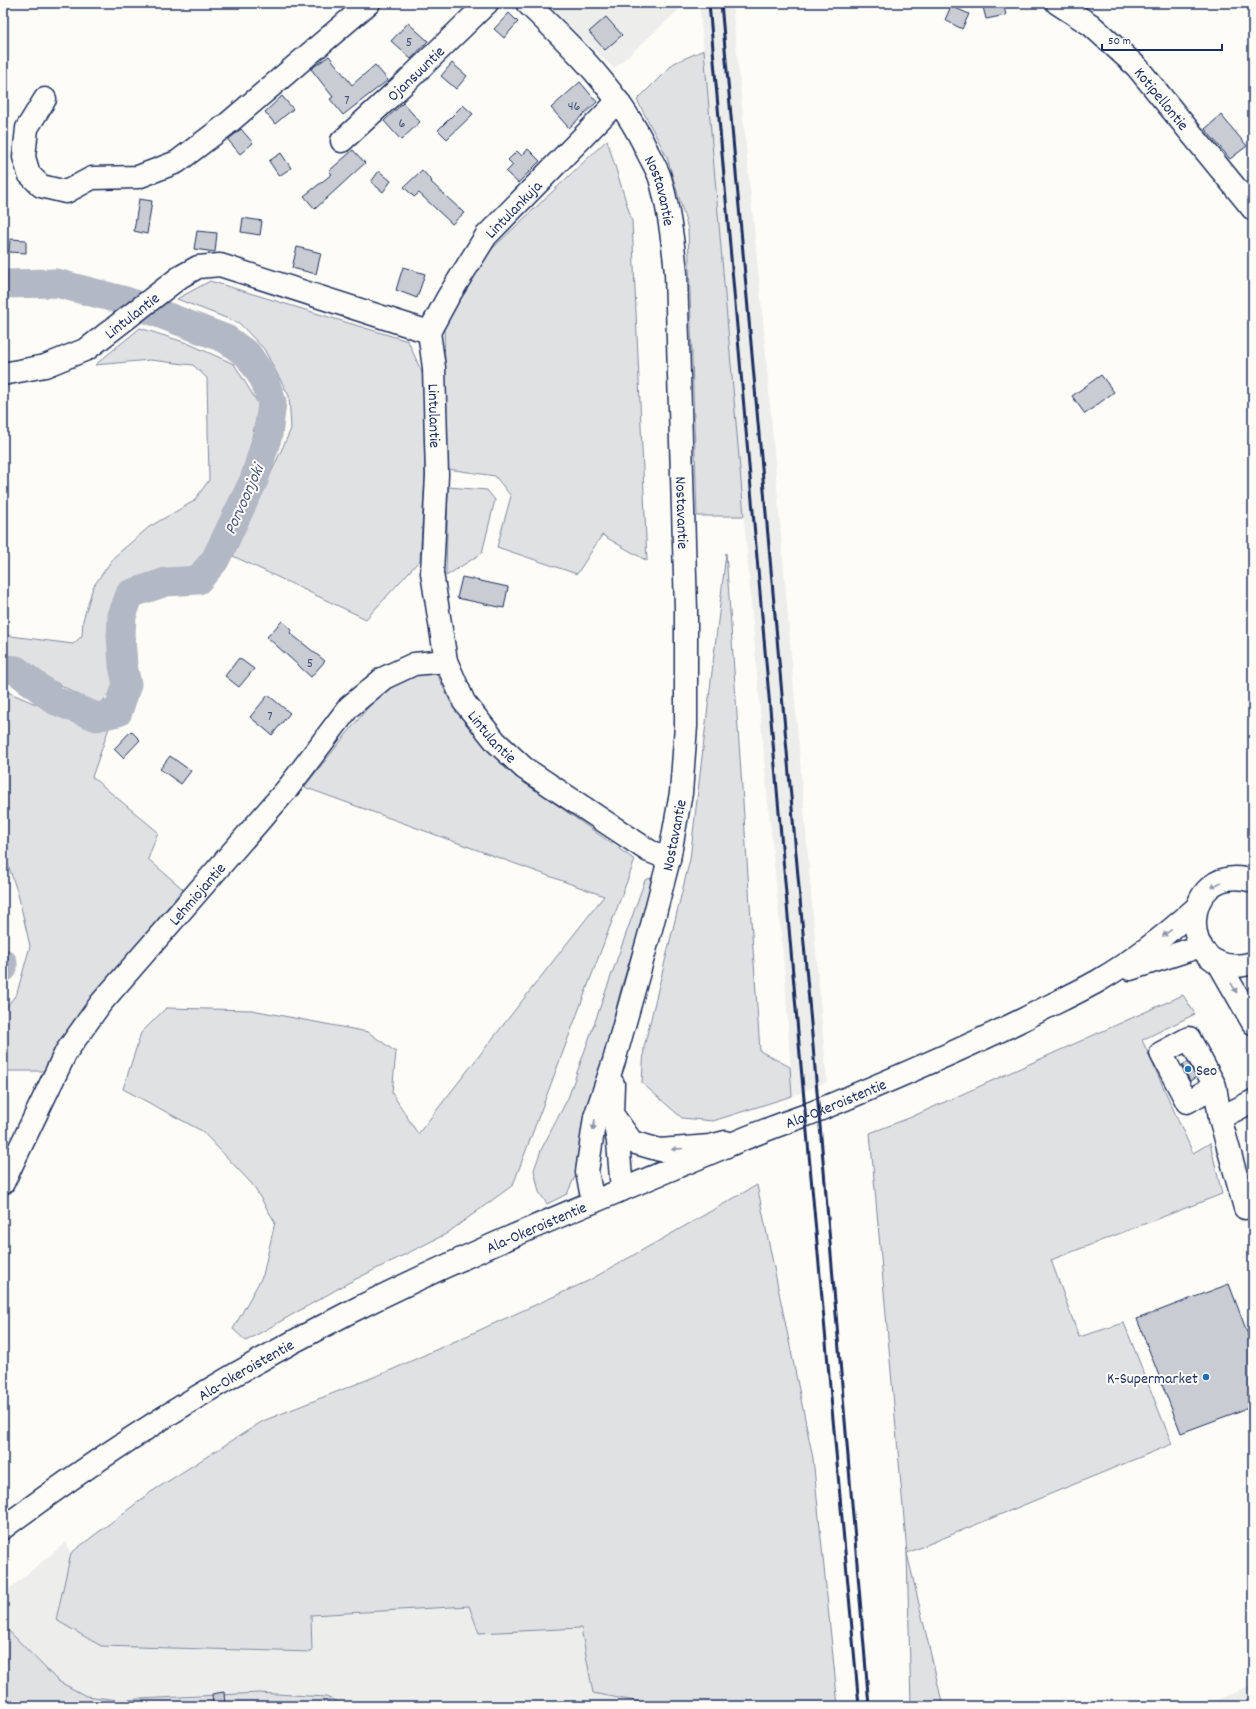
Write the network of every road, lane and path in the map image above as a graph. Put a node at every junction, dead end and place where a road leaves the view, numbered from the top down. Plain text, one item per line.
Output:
1 (369, 3) edge
2 (487, 3) edge
3 (528, 3) edge
4 (1057, 3) edge
5 (45, 99) dead end
6 (618, 101) junction
7 (342, 141) dead end
8 (1253, 209) edge
9 (429, 332) junction
10 (3, 374) edge
11 (446, 661) junction
12 (669, 859) junction
13 (1253, 881) edge
14 (1196, 908) junction
15 (1201, 946) junction
16 (1218, 962) junction
17 (1253, 963) edge
18 (1099, 980) junction
19 (1253, 1023) edge
20 (614, 1061) junction
21 (1215, 1086) dead end
22 (1253, 1101) edge
23 (612, 1114) junction
24 (1220, 1118) junction
25 (743, 1139) junction
26 (3, 1183) edge
27 (622, 1190) junction
28 (593, 1202) junction
29 (1244, 1208) dead end
30 (3, 1528) edge

1 - 5 street
2 - 7 street, Ojansuuntie
3 - 6 street, Nostavantie
4 - 8 street, Kotipellontie
6 - 9 street, Lintulankuja
6 - 12 street, Nostavantie
9 - 10 street, Lintulantie
9 - 11 street, Lintulantie
11 - 12 street, Lintulantie
11 - 26 street, Lehmiojantie
12 - 20 street, Nostavantie
13 -> 14 street
14 - 15 street
14 -> 18 street, Ala-Okeroistentie
15 - 16 street
15 - 18 street, Ala-Okeroistentie
16 - 17 street
16 -> 19 street
18 - 25 street, Ala-Okeroistentie
20 - 23 street, Nostavantie
20 -> 28 street, Nostavantie
21 - 24 street
22 - 24 street
25 -> 23 street
23 - 27 street, Nostavantie
24 - 29 street
25 - 27 street, Ala-Okeroistentie
27 - 28 street, Ala-Okeroistentie
28 - 30 street, Ala-Okeroistentie

